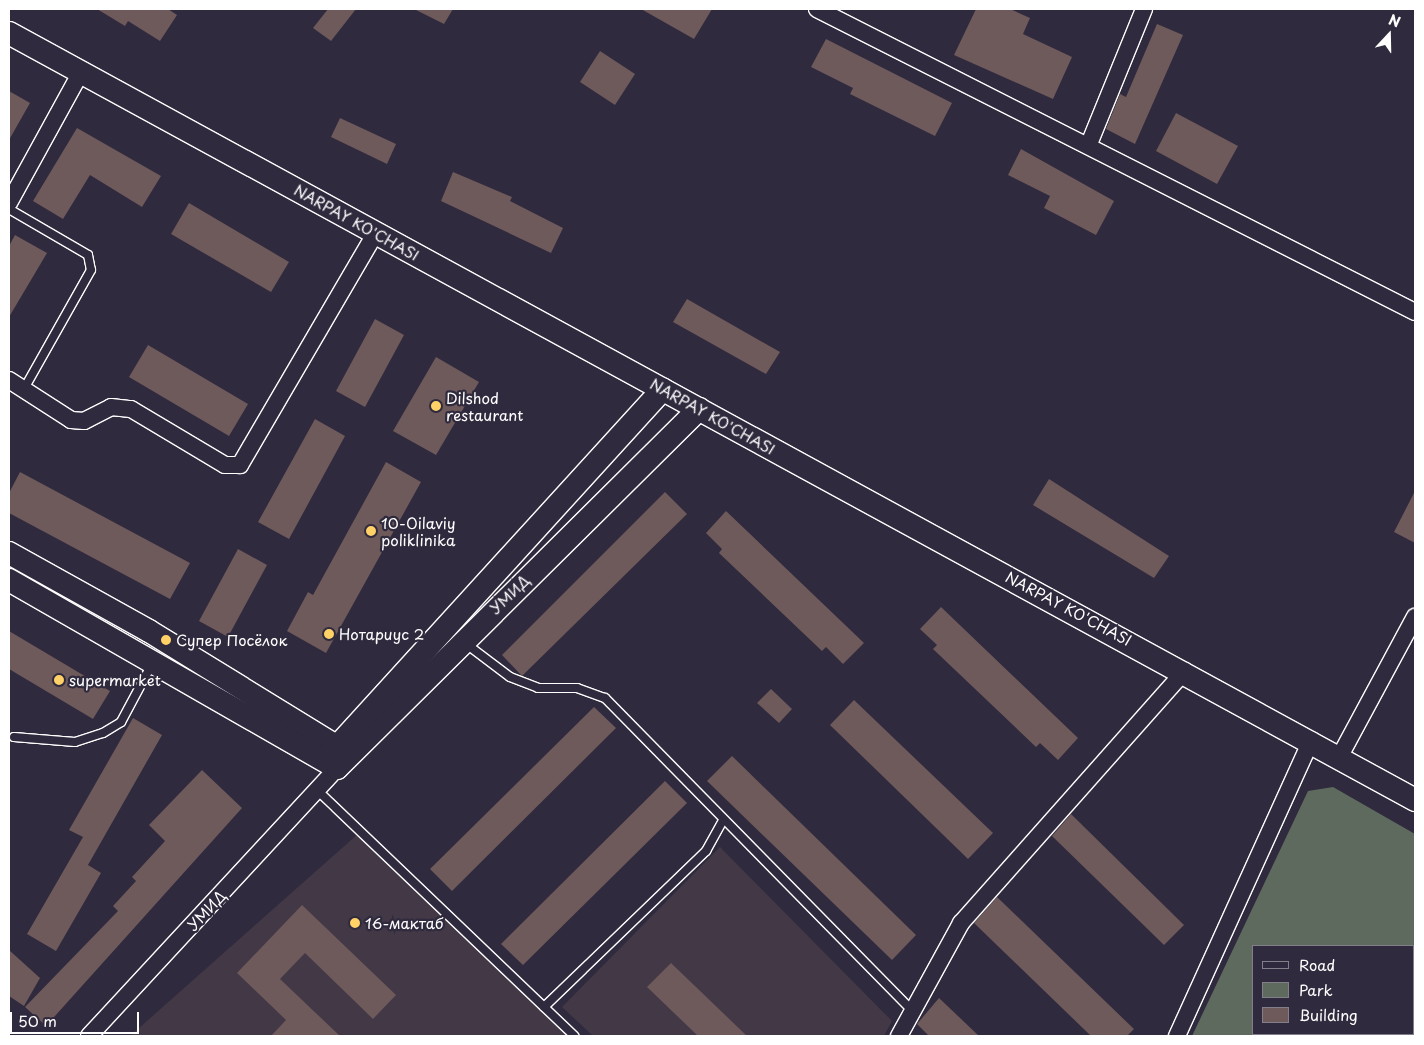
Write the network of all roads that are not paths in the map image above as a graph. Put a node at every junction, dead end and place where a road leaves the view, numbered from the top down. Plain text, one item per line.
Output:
1 (817, 9) edge
2 (1144, 9) edge
3 (9, 33) edge
4 (81, 72) junction
5 (1089, 144) junction
6 (9, 203) edge
7 (9, 209) edge
8 (376, 232) junction
9 (1415, 312) edge
10 (9, 380) edge
11 (663, 388) junction
12 (24, 389) junction
13 (699, 409) junction
14 (9, 553) edge
15 (9, 580) edge
16 (1415, 617) edge
17 (461, 641) junction
18 (154, 662) junction
19 (1185, 671) junction
20 (14, 737) dead end
21 (1311, 740) junction
22 (1340, 756) junction
23 (332, 767) junction
24 (1415, 800) edge
25 (723, 820) junction
26 (544, 1007) junction
27 (910, 1008) junction
28 (89, 1036) edge
29 (574, 1036) edge
30 (898, 1036) edge
31 (1177, 1036) edge

1 - 5 street
2 - 5 street
3 - 4 street, NARPAY KO'CHASI
4 - 6 street
4 - 8 street, NARPAY KO'CHASI
5 - 9 street
7 - 12 lane
8 - 11 street, NARPAY KO'CHASI
8 - 12 street
10 - 12 street
11 - 13 street, NARPAY KO'CHASI
11 - 23 street, УМИД
13 - 17 street, УМИД
13 - 19 street, NARPAY KO'CHASI
14 - 23 street
15 - 18 street
16 - 22 street
17 - 23 street, УМИД
17 - 25 lane
18 - 20 lane
18 - 23 street
19 - 21 street, NARPAY KO'CHASI
19 - 27 street
21 - 22 street, NARPAY KO'CHASI
21 - 31 street
22 - 24 street, NARPAY KO'CHASI
23 - 26 lane
23 - 28 street, УМИД
25 - 26 lane
25 - 27 lane
26 - 29 lane
27 - 30 street

